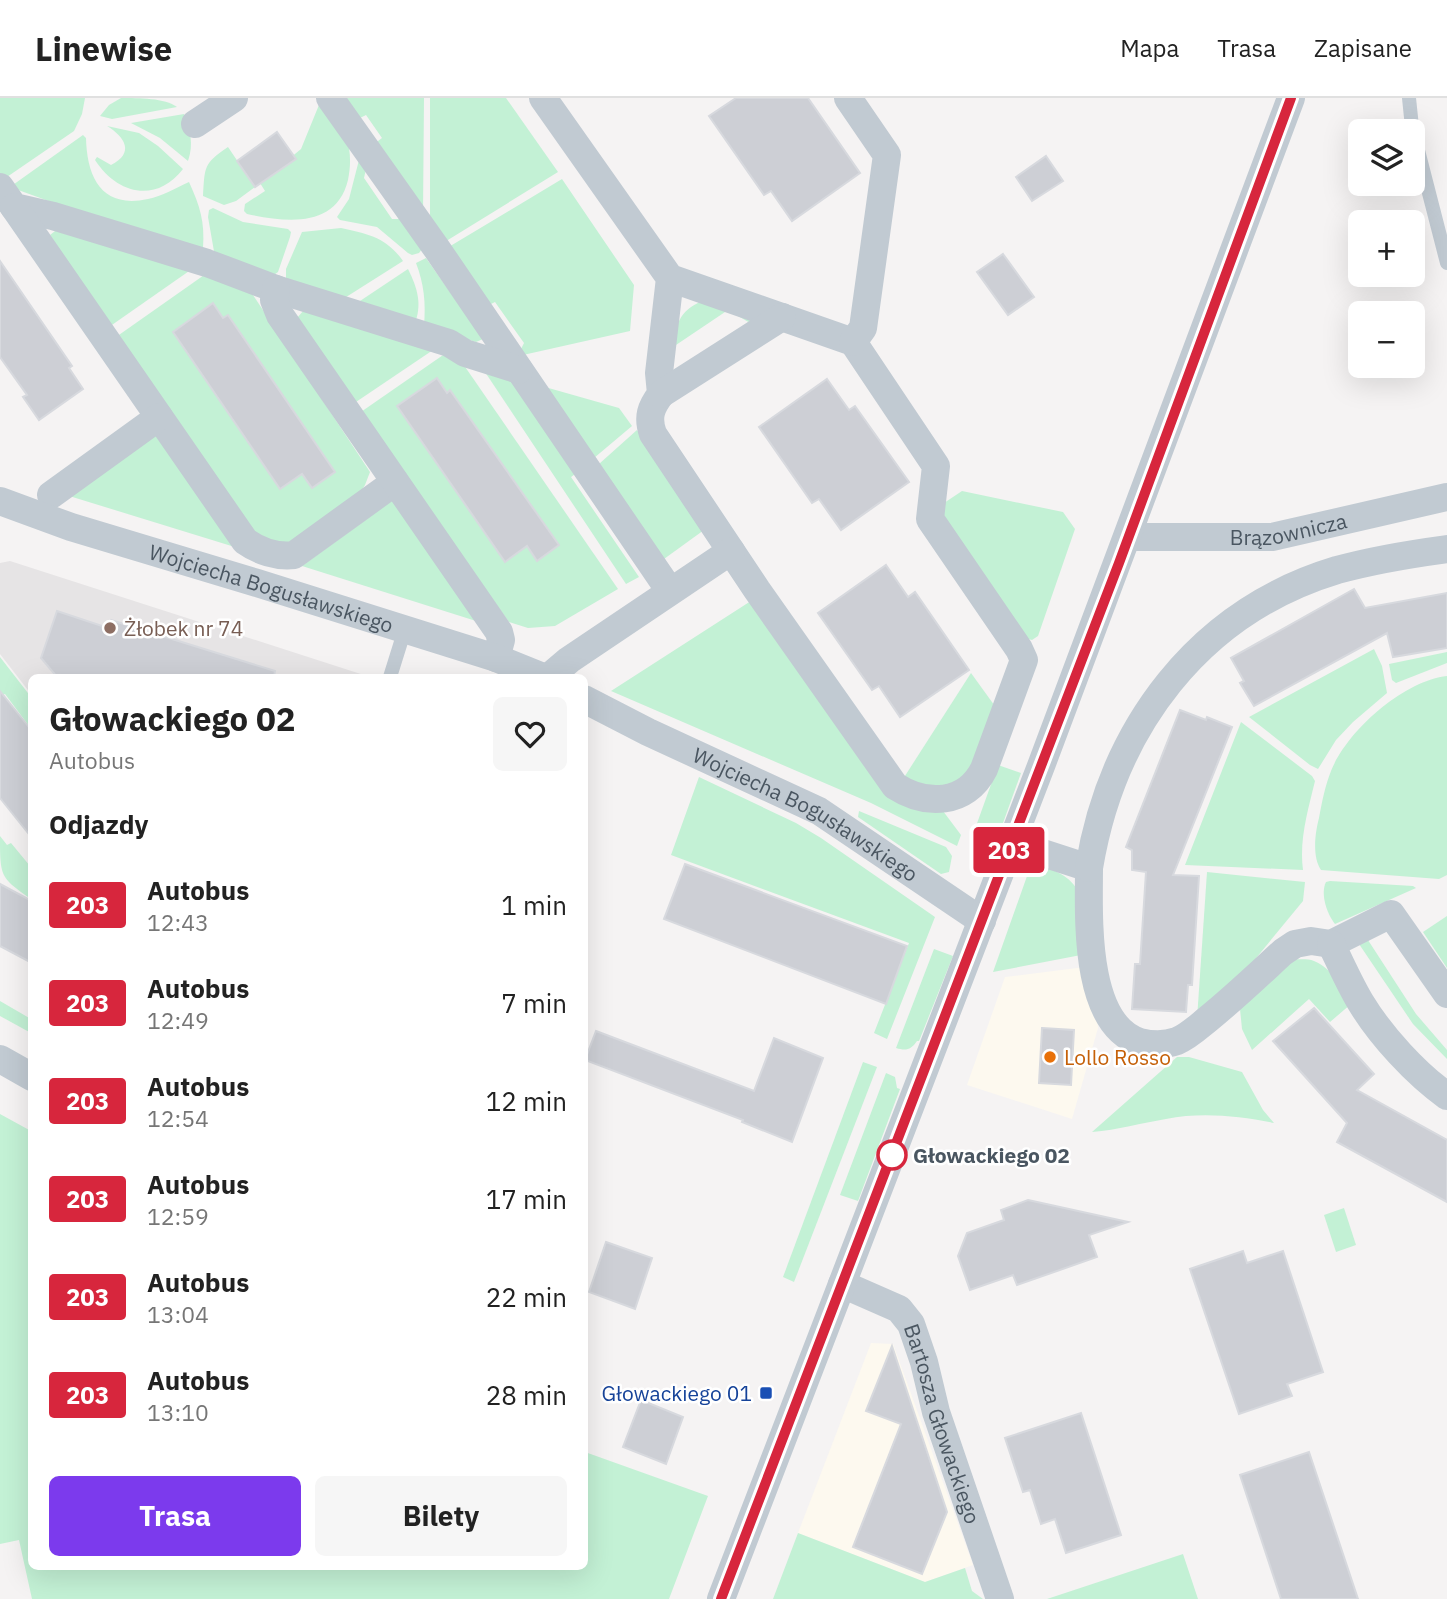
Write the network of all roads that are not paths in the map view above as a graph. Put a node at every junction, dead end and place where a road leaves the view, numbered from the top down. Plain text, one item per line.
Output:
1 (234, 98) edge
2 (330, 98) edge
3 (543, 98) edge
4 (848, 98) edge
5 (1291, 98) edge
6 (1409, 98) edge
7 (195, 124) dead end
8 (7, 197) edge
9 (1447, 263) edge
10 (670, 278) junction
11 (276, 289) junction
12 (782, 317) junction
13 (853, 342) junction
14 (519, 370) junction
15 (661, 394) junction
16 (159, 417) junction
17 (395, 481) junction
18 (51, 495) dead end
19 (1447, 497) edge
20 (0, 502) edge
21 (1128, 537) junction
22 (1447, 549) edge
23 (731, 551) junction
24 (269, 552) junction
25 (257, 583) junction
26 (670, 591) junction
27 (405, 629) junction
28 (496, 658) junction
29 (391, 674) edge
30 (536, 674) edge
31 (552, 674) edge
32 (588, 701) edge
33 (1012, 844) junction
34 (1089, 868) junction
35 (982, 921) junction
36 (1331, 944) junction
37 (1447, 994) edge
38 (0, 1059) edge
39 (28, 1075) edge
40 (1447, 1096) edge
41 (842, 1284) junction
42 (721, 1599) edge
43 (1000, 1599) edge

1 - 7 street
2 - 14 street
3 - 10 street
4 - 13 street
5 - 21 street
6 - 9 lane
8 - 11 street
8 - 16 street
10 - 12 street
10 - 15 street
11 - 14 street
11 - 17 street
12 - 13 street
12 - 15 street
13 - 23 street
14 - 26 street
15 - 23 street
16 - 18 street
16 - 24 street
17 - 24 street
17 - 28 street
19 - 21 street, Brązownicza
20 - 25 street, Wojciecha Bogusławskiego
21 - 33 street
22 - 34 street
23 - 26 street
24 - 25 street
25 - 27 street, Wojciecha Bogusławskiego
26 - 31 street
27 - 28 street, Wojciecha Bogusławskiego
27 - 29 lane
28 - 30 street, Wojciecha Bogusławskiego
32 - 35 street, Wojciecha Bogusławskiego
33 - 34 street
33 - 35 street
34 - 36 street
35 - 41 street
36 - 37 street
36 - 40 street
38 - 39 street
41 - 42 street
41 - 43 street, Bartosza Głowackiego

